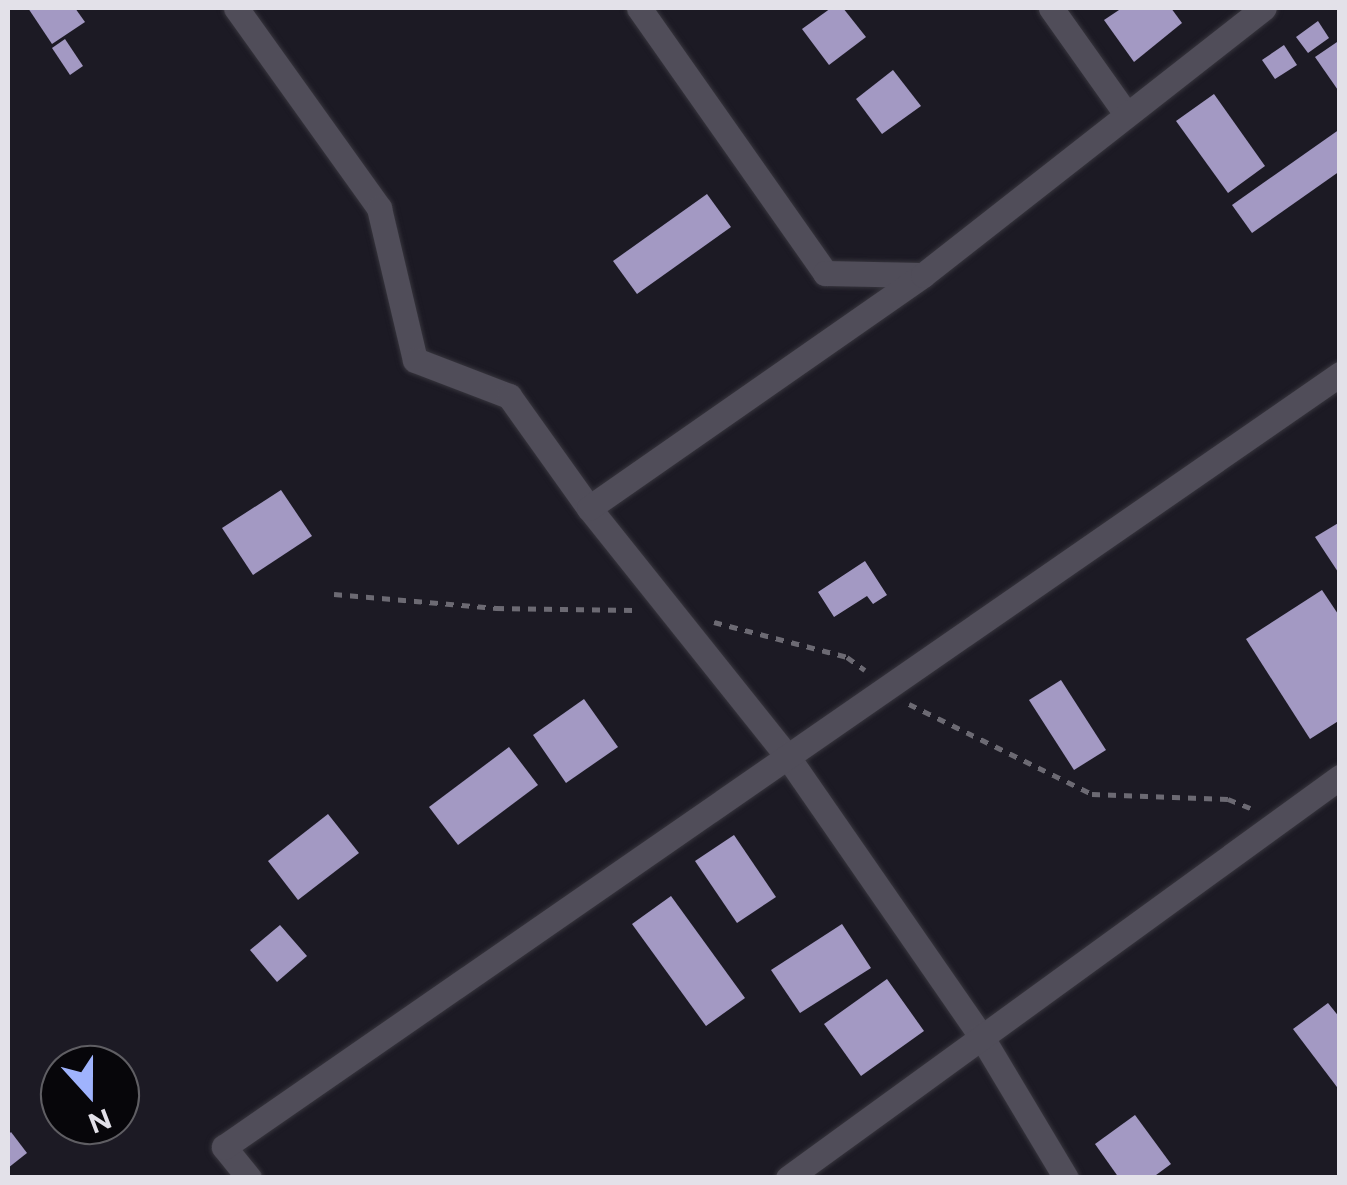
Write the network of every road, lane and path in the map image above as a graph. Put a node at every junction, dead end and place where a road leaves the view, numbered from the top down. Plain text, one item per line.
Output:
1 (236, 8) edge
2 (640, 8) edge
3 (1052, 8) edge
4 (1264, 8) edge
5 (1124, 111) junction
6 (923, 275) junction
7 (1336, 383) edge
8 (589, 508) junction
9 (334, 594) dead end
10 (671, 611) junction
11 (893, 690) junction
12 (787, 756) junction
13 (1340, 777) edge
14 (1280, 820) junction
15 (980, 1036) junction
16 (249, 1178) edge
17 (788, 1178) edge
18 (1066, 1178) edge

1 - 8 street
2 - 6 street
3 - 5 street
4 - 5 street
5 - 6 street
6 - 8 street
7 - 11 street
8 - 10 street
9 - 10 path
10 - 11 path
10 - 12 street
11 - 12 street
11 - 14 path
12 - 15 street
12 - 16 street
13 - 14 street
14 - 15 street
15 - 17 street
15 - 18 street

